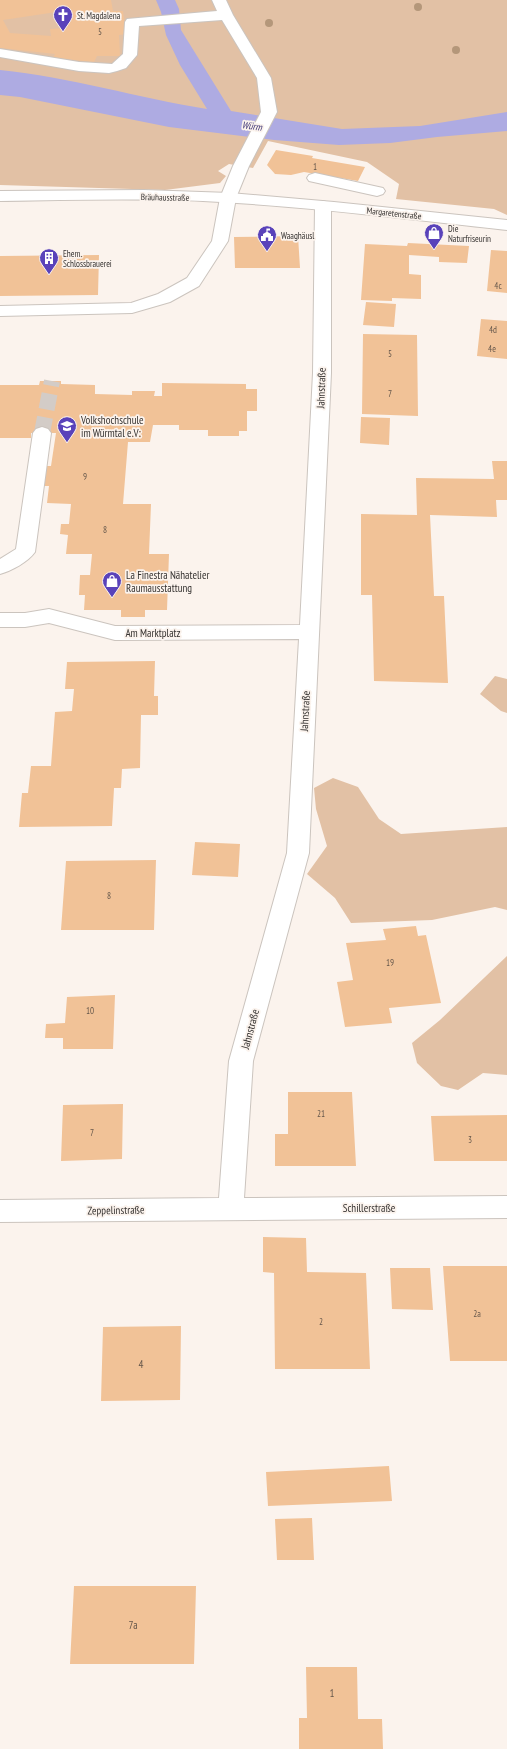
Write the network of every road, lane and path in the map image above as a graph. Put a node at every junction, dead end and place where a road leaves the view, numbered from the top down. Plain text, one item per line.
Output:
1 (219, 0) edge
2 (226, 15) junction
3 (0, 53) edge
4 (315, 178) dead end
5 (343, 185) junction
6 (377, 191) dead end
7 (0, 196) edge
8 (228, 198) junction
9 (326, 206) junction
10 (507, 225) edge
11 (0, 311) edge
12 (42, 433) tunnel mouth
13 (0, 567) edge
14 (0, 620) edge
15 (309, 632) junction
16 (507, 1207) edge
17 (231, 1209) junction
18 (0, 1211) edge

1 - 2 street
2 - 3 street
2 - 8 street
4 - 5 street
5 - 6 street
5 - 9 street
7 - 8 street, Bräuhausstraße
8 - 9 street, Bräuhausstraße
8 - 11 street
9 - 10 street, Margaretenstraße
9 - 15 street, Jahnstraße
12 - 13 street
14 - 15 street, Am Marktplatz
15 - 17 street, Jahnstraße
16 - 17 street, Schillerstraße
17 - 18 street, Zeppelinstraße

